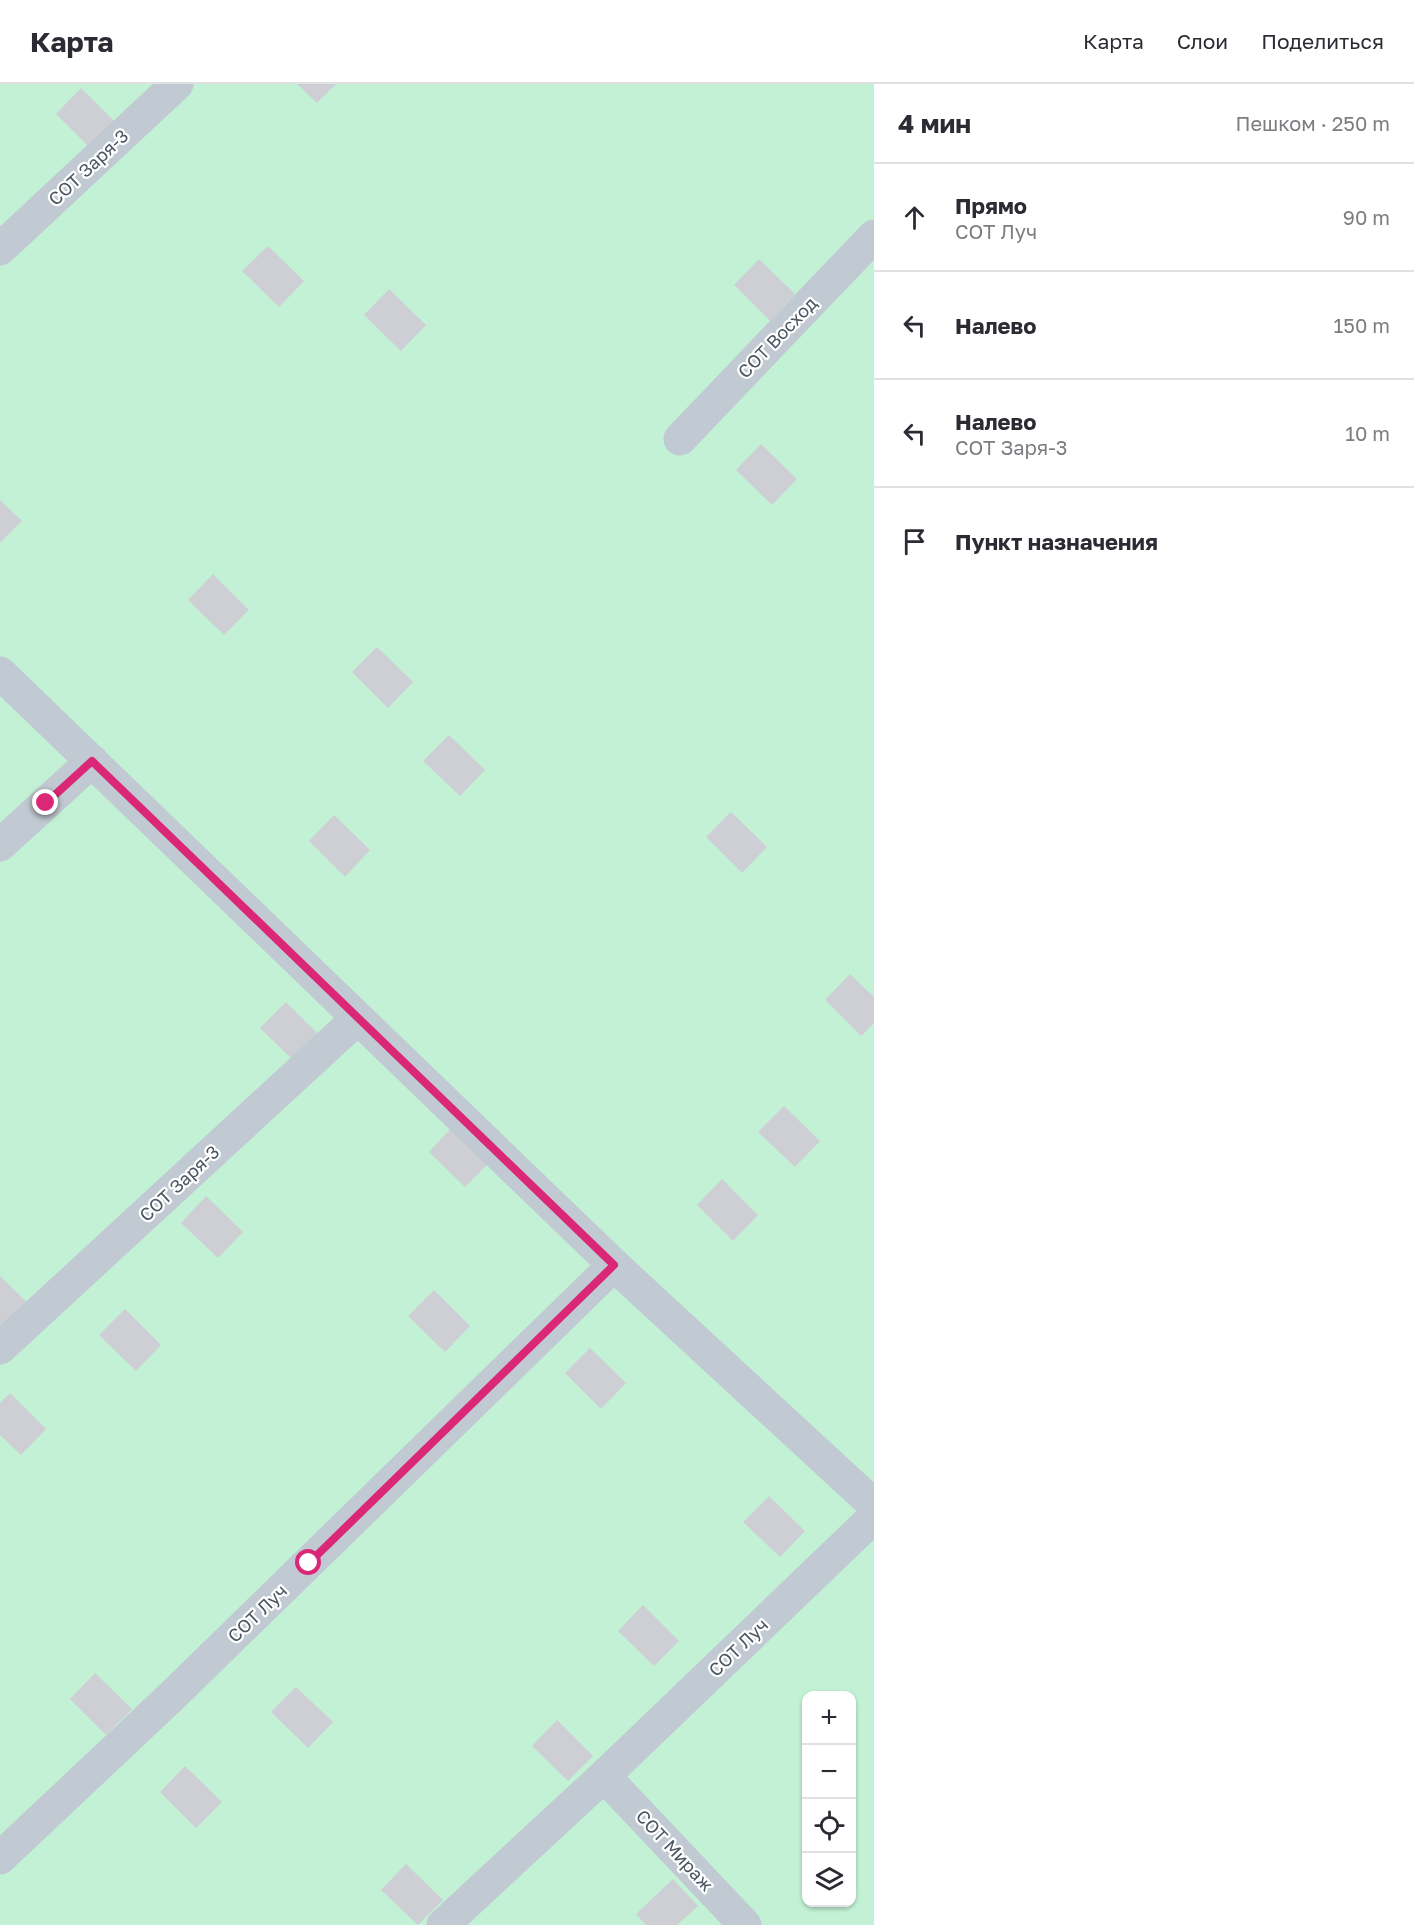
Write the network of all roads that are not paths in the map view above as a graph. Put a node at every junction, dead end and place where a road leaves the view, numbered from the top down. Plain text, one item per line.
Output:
1 (177, 84) edge
2 (874, 236) edge
3 (0, 249) edge
4 (680, 439) dead end
5 (0, 673) edge
6 (92, 761) junction
7 (0, 845) edge
8 (358, 1018) junction
9 (614, 1265) junction
10 (0, 1348) edge
11 (874, 1505) edge
12 (874, 1517) edge
13 (604, 1776) junction
14 (0, 1858) edge
15 (444, 1925) edge
16 (745, 1925) edge

1 - 3 street, СОТ Заря-3
2 - 4 street, СОТ Восход
5 - 6 street
6 - 7 street
6 - 8 street
8 - 9 street
8 - 10 street, СОТ Заря-3
9 - 11 street
9 - 14 street, СОТ Луч
12 - 13 street, СОТ Луч
13 - 15 street, СОТ Луч
13 - 16 street, СОТ Мираж

